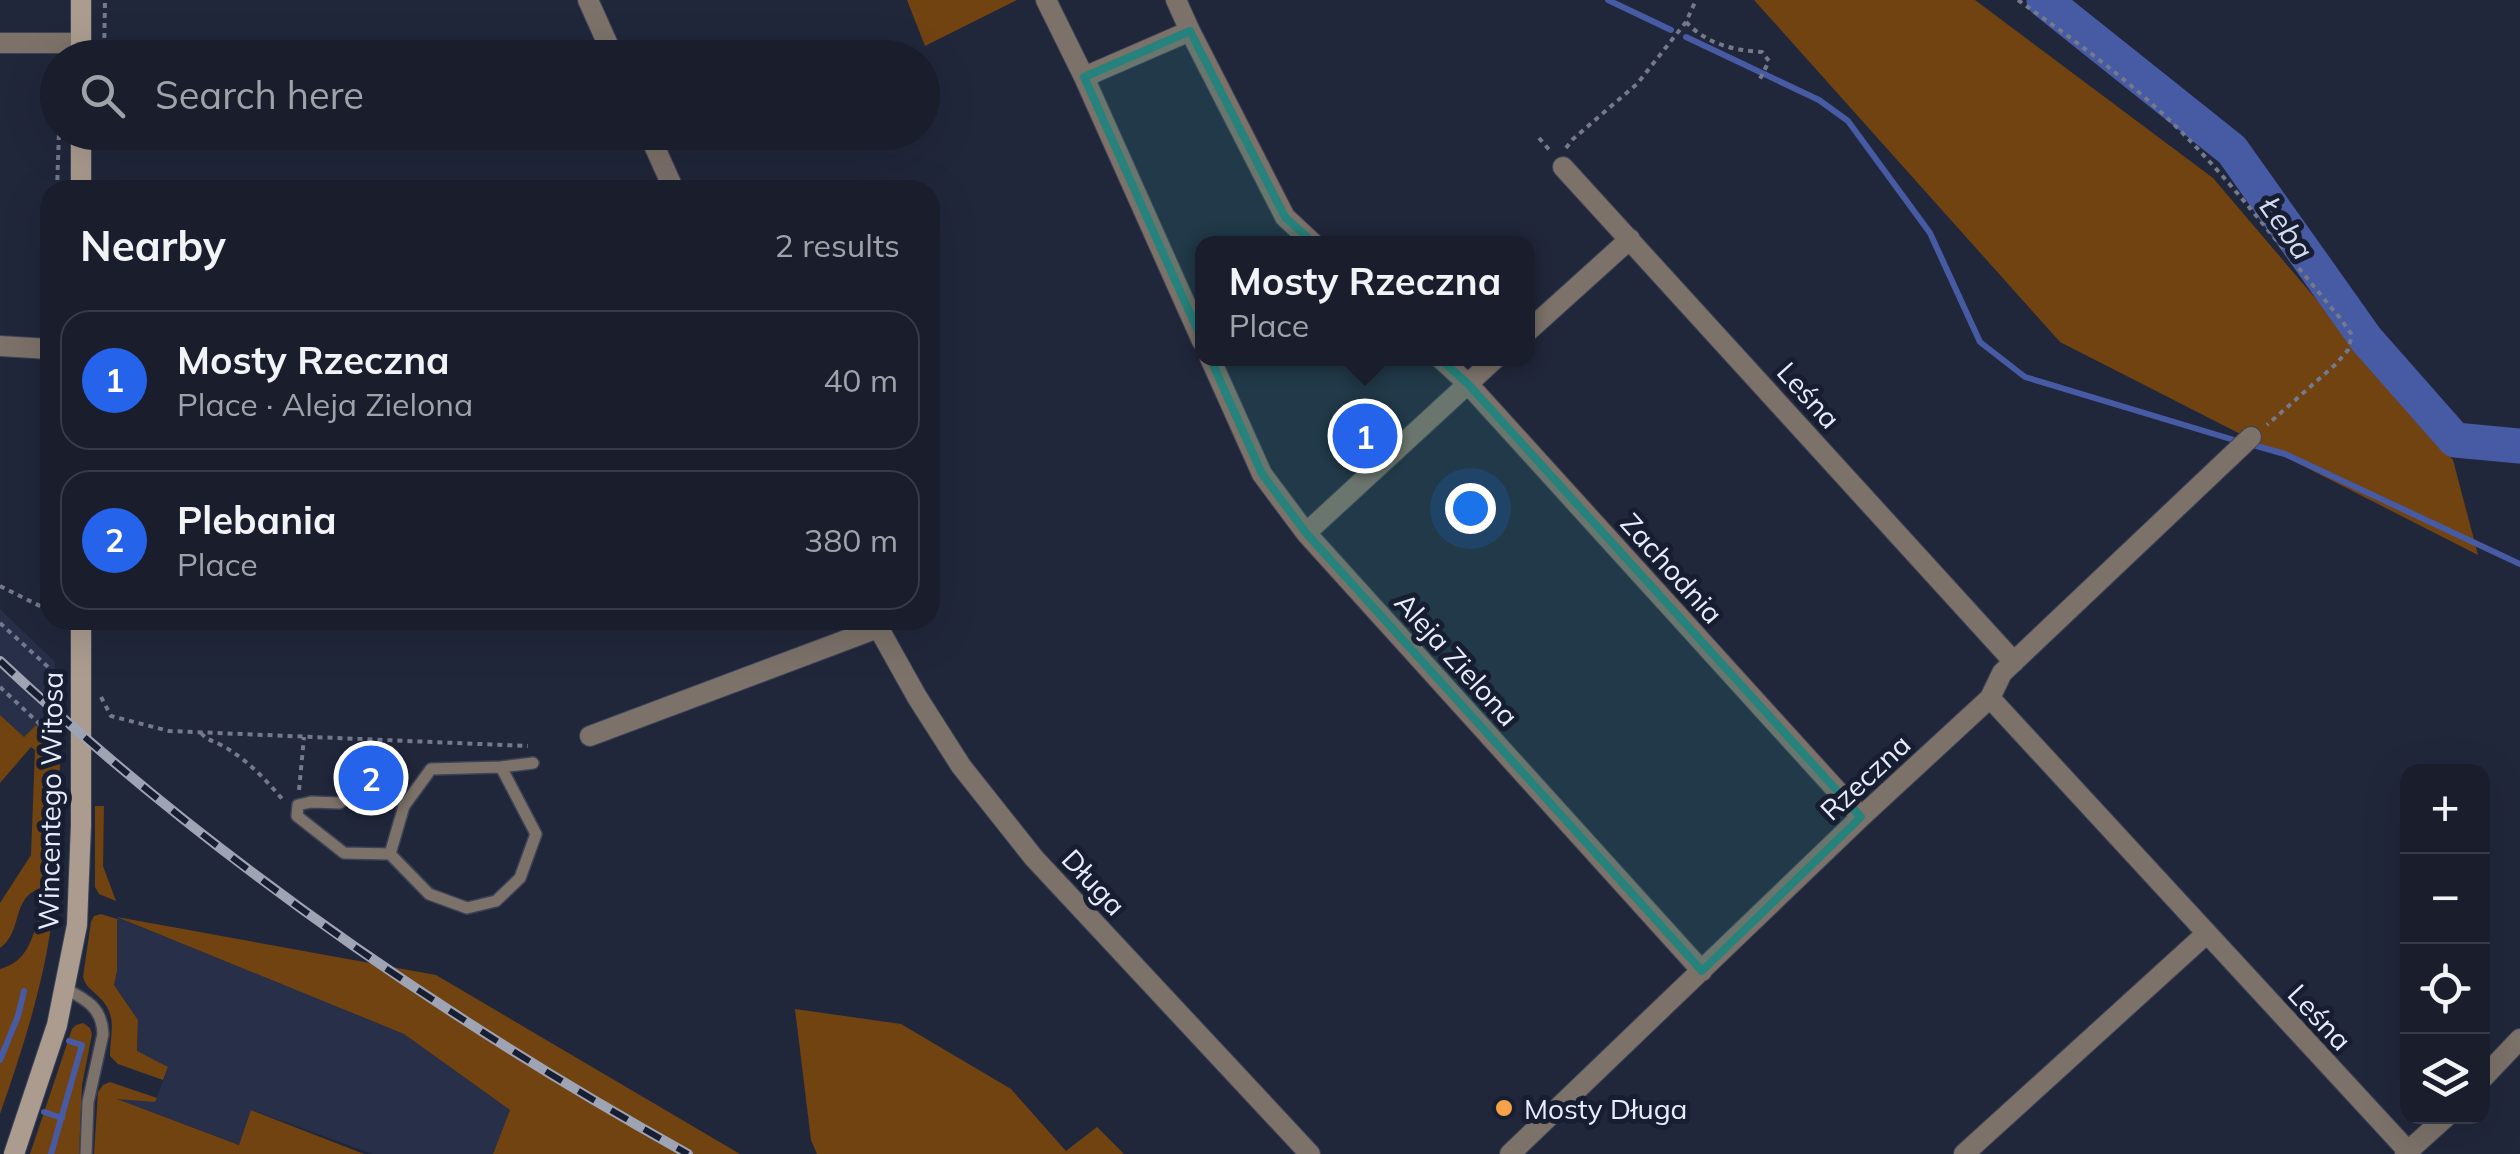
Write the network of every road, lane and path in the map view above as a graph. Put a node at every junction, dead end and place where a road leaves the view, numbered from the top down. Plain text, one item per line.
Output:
1 (81, 0) edge
2 (104, 0) edge
3 (589, 0) edge
4 (1046, 0) edge
5 (1176, 0) edge
6 (1696, 0) edge
7 (2018, 0) edge
8 (1686, 22) junction
9 (1190, 31) junction
10 (81, 40) edge
11 (104, 40) edge
12 (606, 40) edge
13 (0, 44) edge
14 (40, 47) edge
15 (1084, 78) junction
16 (1758, 83) dead end
17 (57, 150) edge
18 (81, 150) edge
19 (656, 150) edge
20 (1563, 167) joint
21 (56, 180) edge
22 (81, 180) edge
23 (670, 180) edge
24 (1305, 236) edge
25 (1630, 239) junction
26 (1195, 325) edge
27 (1535, 325) edge
28 (0, 346) edge
29 (40, 348) edge
30 (1214, 366) edge
31 (1449, 366) edge
32 (1487, 366) edge
33 (1468, 384) junction
34 (2252, 438) joint
35 (1306, 533) junction
36 (0, 586) edge
37 (40, 606) edge
38 (0, 622) edge
39 (82, 630) edge
40 (861, 630) edge
41 (879, 630) edge
42 (2014, 662) junction
43 (0, 687) edge
44 (87, 690) junction
45 (1990, 698) junction
46 (200, 732) junction
47 (590, 736) dead end
48 (304, 737) junction
49 (533, 747) dead end
50 (80, 762) junction
51 (532, 763) dead end
52 (501, 767) junction
53 (340, 803) dead end
54 (297, 810) junction
55 (1861, 817) junction
56 (390, 854) junction
57 (2206, 934) junction
58 (1702, 971) junction
59 (66, 989) junction
60 (2520, 1038) edge
61 (2490, 1070) edge
62 (2438, 1124) edge
63 (2406, 1153) edge
64 (14, 1154) edge
65 (86, 1154) edge
66 (1310, 1154) edge
67 (1510, 1154) edge
68 (1964, 1154) edge

1 - 10 main road
2 - 11 path
3 - 12 street
4 - 15 street
5 - 9 street
6 - 8 path
7 - 34 path
8 - 16 path
8 - 20 path
9 - 15 street
9 - 24 street
13 - 14 street
15 - 26 street
17 - 21 path
18 - 22 main road
19 - 23 street
20 - 25 street, Leśna
25 - 27 street
25 - 42 street, Leśna
28 - 29 street
30 - 35 street, Aleja Zielona
31 - 33 street, Zachodnia
32 - 33 street
33 - 35 street
33 - 55 street, Zachodnia
34 - 42 street, Rzeczna
35 - 58 street, Aleja Zielona
36 - 37 path
38 - 44 path
39 - 44 main road, Wincentego Witosa
40 - 47 street
41 - 66 street, Długa
42 - 45 street, Rzeczna
43 - 50 path
44 - 46 path
44 - 50 main road, Wincentego Witosa
45 - 55 street, Rzeczna
45 - 57 street, Leśna
46 - 48 path
46 - 54 path
48 - 49 path
48 - 54 path
50 - 59 main road, Wincentego Witosa
51 - 52 lane
52 - 56 lane
52 - 56 lane
53 - 54 lane
54 - 56 lane
55 - 58 street, Rzeczna
57 - 63 street, Leśna
57 - 68 street
58 - 67 street, Rzeczna
59 - 64 main road, Wincentego Witosa
59 - 65 lane
60 - 61 street
62 - 63 street

